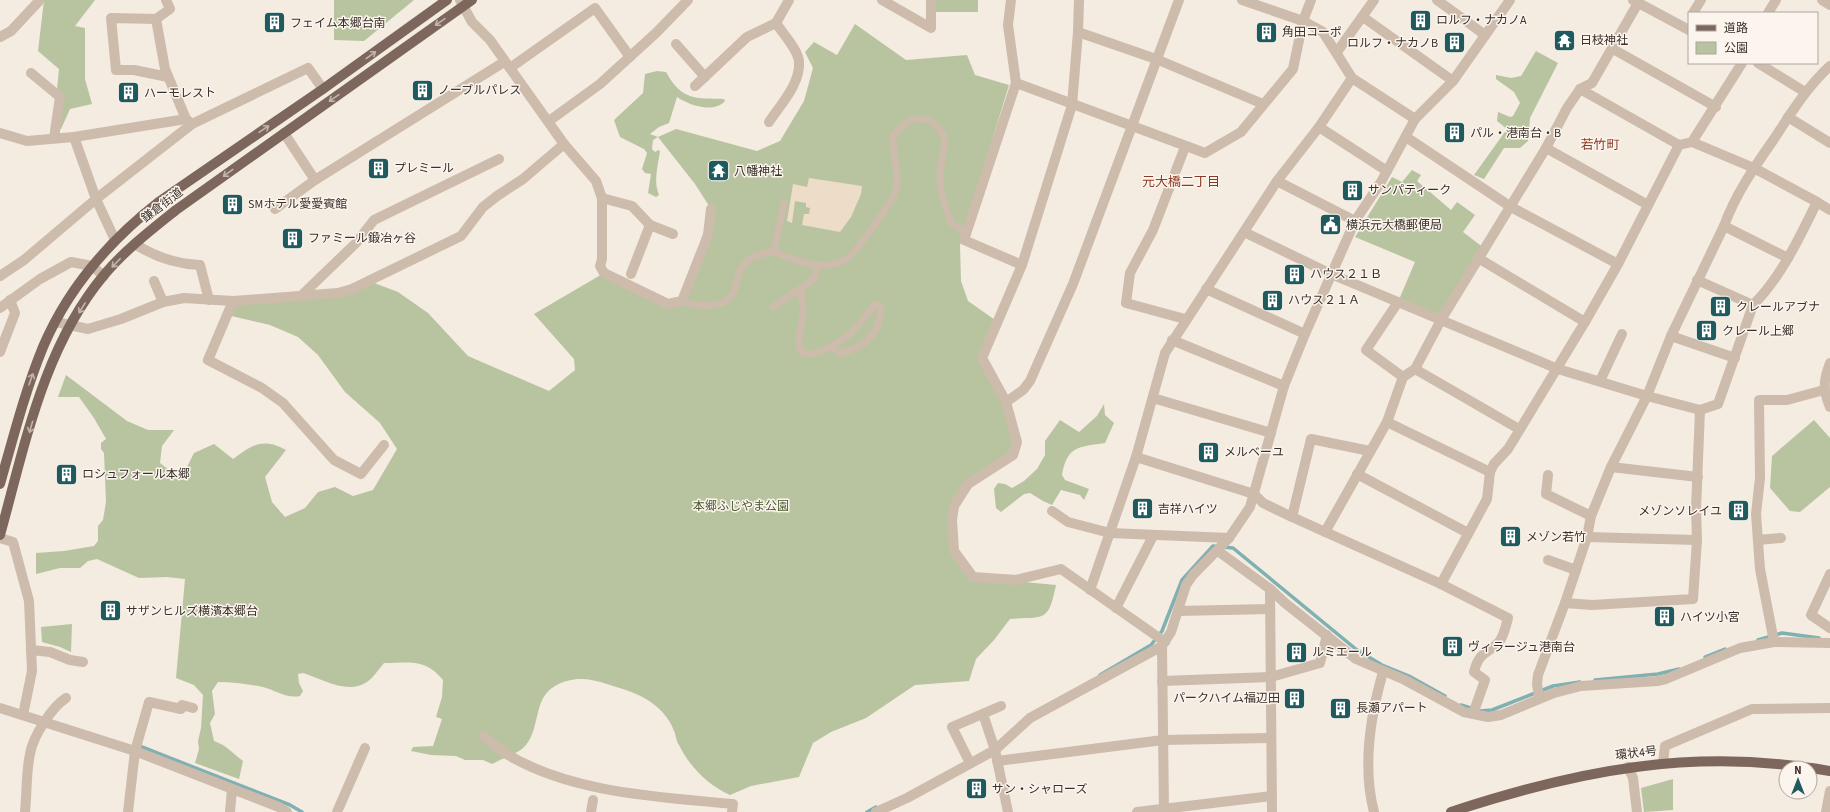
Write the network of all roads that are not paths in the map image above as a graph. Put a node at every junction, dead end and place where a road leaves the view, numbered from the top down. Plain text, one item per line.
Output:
1 (166, 0) edge
2 (447, 0) edge
3 (472, 0) edge
4 (688, 0) edge
5 (789, 0) edge
6 (882, 0) edge
7 (931, 0) edge
8 (1011, 0) edge
9 (1078, 0) edge
10 (1179, 0) edge
11 (1242, 0) edge
12 (1311, 0) edge
13 (1374, 0) edge
14 (1437, 0) edge
15 (1510, 0) edge
16 (1701, 0) edge
17 (1776, 0) edge
18 (1822, 0) edge
19 (39, 1) dead end
20 (1635, 1) edge
21 (461, 3) edge
22 (1263, 4) edge
23 (1830, 5) edge
24 (1694, 12) edge
25 (1769, 12) edge
26 (1363, 17) junction
27 (156, 19) junction
28 (1303, 21) junction
29 (776, 23) junction
30 (1688, 26) edge
31 (1078, 32) junction
32 (1485, 35) junction
33 (0, 37) edge
34 (676, 44) dead end
35 (1613, 49) junction
36 (1337, 52) junction
37 (630, 57) junction
38 (1156, 59) junction
39 (1741, 64) edge
40 (1760, 64) edge
41 (507, 65) junction
42 (1828, 71) edge
43 (31, 74) dead end
44 (168, 77) junction
45 (705, 77) junction
46 (1352, 78) junction
47 (1453, 81) junction
48 (1016, 84) junction
49 (695, 86) dead end
50 (323, 89) junction
51 (1580, 89) junction
52 (1805, 92) junction
53 (1263, 104) junction
54 (1072, 105) junction
55 (1716, 107) junction
56 (1788, 117) junction
57 (1415, 119) junction
58 (549, 121) junction
59 (189, 122) junction
60 (769, 122) dead end
61 (1131, 127) junction
62 (1319, 127) junction
63 (0, 133) edge
64 (284, 134) junction
65 (74, 137) junction
66 (1406, 137) junction
67 (54, 138) junction
68 (1692, 142) junction
69 (1830, 143) edge
70 (564, 144) junction
71 (1679, 145) junction
72 (1185, 147) junction
73 (1546, 148) junction
74 (499, 159) dead end
75 (1754, 168) junction
76 (1387, 171) junction
77 (315, 180) junction
78 (1277, 181) junction
79 (602, 198) junction
80 (96, 199) junction
81 (1817, 202) junction
82 (784, 203) dead end
83 (1648, 205) junction
84 (1511, 207) junction
85 (275, 209) dead end
86 (711, 209) dead end
87 (1830, 210) edge
88 (1355, 221) junction
89 (650, 225) junction
90 (1724, 226) junction
91 (1244, 232) junction
92 (966, 233) junction
93 (672, 234) dead end
94 (115, 240) junction
95 (135, 244) junction
96 (774, 251) junction
97 (1478, 258) junction
98 (1788, 258) junction
99 (818, 264) junction
100 (1618, 264) junction
101 (1022, 265) junction
102 (92, 266) junction
103 (631, 274) dead end
104 (1331, 274) junction
105 (0, 276) edge
106 (104, 276) junction
107 (1697, 280) junction
108 (154, 282) dead end
109 (801, 288) junction
110 (1206, 289) junction
111 (303, 294) junction
112 (10, 300) junction
113 (209, 300) junction
114 (233, 301) junction
115 (682, 301) junction
116 (163, 302) junction
117 (1398, 302) junction
118 (1753, 305) junction
119 (773, 307) dead end
120 (0, 308) edge
121 (1185, 319) junction
122 (1442, 320) junction
123 (56, 322) junction
124 (1585, 322) junction
125 (71, 325) junction
126 (1305, 334) junction
127 (1622, 334) dead end
128 (1671, 336) junction
129 (1172, 340) junction
130 (831, 346) junction
131 (0, 352) edge
132 (1735, 358) junction
133 (1830, 363) edge
134 (1415, 369) junction
135 (1558, 369) junction
136 (1403, 377) junction
137 (1600, 381) junction
138 (1284, 386) junction
139 (1824, 390) junction
140 (1647, 396) junction
141 (1153, 398) junction
142 (1006, 402) junction
143 (1830, 407) edge
144 (1700, 410) junction
145 (1387, 422) junction
146 (1519, 429) junction
147 (1271, 433) junction
148 (384, 445) dead end
149 (1370, 450) junction
150 (1136, 457) junction
151 (1611, 467) junction
152 (1490, 472) junction
153 (1356, 474) junction
154 (1548, 475) dead end
155 (1698, 477) junction
156 (0, 484) edge
157 (1254, 494) junction
158 (1052, 511) dead end
159 (1591, 516) junction
160 (1292, 517) junction
161 (1325, 532) junction
162 (1110, 533) junction
163 (1468, 533) junction
164 (0, 536) edge
165 (1154, 536) junction
166 (1587, 537) junction
167 (1781, 538) dead end
168 (1697, 540) junction
169 (1758, 540) junction
170 (1223, 546) junction
171 (1548, 560) dead end
172 (1576, 570) junction
173 (1830, 574) edge
174 (1441, 584) junction
175 (1270, 589) junction
176 (1090, 590) junction
177 (1565, 603) junction
178 (1116, 608) junction
179 (1270, 609) junction
180 (1178, 611) junction
181 (1830, 628) edge
182 (1327, 635) junction
183 (1774, 640) junction
184 (1162, 642) junction
185 (1830, 643) edge
186 (31, 650) junction
187 (83, 662) dead end
188 (1383, 672) junction
189 (1271, 677) junction
190 (1162, 681) junction
191 (66, 698) dead end
192 (1539, 698) junction
193 (1001, 706) dead end
194 (0, 708) edge
195 (192, 708) dead end
196 (1830, 708) edge
197 (1474, 712) junction
198 (983, 714) junction
199 (23, 715) junction
200 (44, 722) junction
201 (483, 736) dead end
202 (1270, 738) junction
203 (1163, 740) junction
204 (365, 748) dead end
205 (994, 749) junction
206 (135, 752) junction
207 (997, 761) junction
208 (970, 762) junction
209 (1663, 763) junction
210 (1628, 767) junction
211 (1830, 771) edge
212 (232, 790) junction
213 (1830, 791) edge
214 (1272, 796) junction
215 (593, 800) dead end
216 (1164, 810) edge
217 (25, 812) edge
218 (128, 812) edge
219 (230, 812) edge
220 (286, 812) edge
221 (337, 812) edge
222 (590, 812) edge
223 (732, 812) edge
224 (876, 812) edge
225 (1008, 812) edge
226 (1137, 812) edge
227 (1272, 812) edge
228 (1374, 812) edge
229 (1451, 812) edge
230 (1637, 812) edge
231 (1826, 812) edge

1 - 27 street
50 -> 2 main road, 鎌倉街道
3 - 21 main road, 鎌倉街道
4 - 37 street
5 - 29 street
6 - 7 street
8 - 48 street
9 - 31 street
10 - 38 street
11 - 22 street
12 - 28 street
13 - 26 street
14 - 32 street
15 - 32 street
16 - 24 street
17 - 25 street
18 - 23 street
19 - 33 street
20 - 30 street
20 - 35 street
21 - 41 street
21 -> 64 main road, 鎌倉街道
22 - 28 street
26 - 36 street
26 - 47 street
27 - 44 street
27 - 44 street
28 - 36 street
28 - 53 street
29 - 45 street
29 - 60 street
31 - 38 street
31 - 54 street
32 - 47 street
34 - 45 street
35 - 51 street
35 - 55 street
36 - 46 street
37 - 41 street
37 - 58 street
38 - 53 street
38 - 61 street
39 - 55 street
40 - 52 street
41 - 58 street
41 - 77 street
42 - 52 street
43 - 67 street
44 - 59 street
45 - 49 street
46 - 57 street
46 - 62 street
47 - 57 street
48 - 54 street
48 - 92 street
50 - 59 street
94 -> 50 main road, 鎌倉街道
51 - 71 street
51 - 73 street
52 - 56 street
53 - 72 street
54 - 61 street
54 - 101 street
55 - 68 street
56 - 69 street
56 - 75 street
57 - 66 street
58 - 70 street
59 - 65 street
59 - 80 street
61 - 72 street
61 - 142 street
62 - 76 street
62 - 78 street
63 - 67 street
64 - 77 street
64 -> 95 main road, 鎌倉街道
65 - 67 street
65 - 80 street
66 - 76 street
66 - 84 street
68 - 71 street
68 - 75 street
70 - 79 street
70 - 111 street
71 - 83 street
72 - 121 street
73 - 83 street
73 - 84 street
74 - 111 street
75 - 81 street
75 - 90 street
76 - 88 street
77 - 85 street
78 - 88 street
78 - 91 street
79 - 89 street
79 - 115 street
80 - 94 street
80 - 105 street
81 - 87 street
81 - 98 street
82 - 96 street
83 - 100 street
84 - 97 street
84 - 100 street
86 - 115 street
88 - 104 street
89 - 93 street
89 - 103 street
90 - 98 street
90 - 107 street
91 - 104 street
91 - 110 street
92 - 99 street
92 - 101 street
94 - 102 main road, 鎌倉街道
95 -> 106 main road, 鎌倉街道
95 - 113 street
96 - 99 street
96 - 115 street
97 - 122 street
97 - 124 street
98 - 118 street
99 - 109 street
100 - 124 street
101 - 142 street
102 - 106 street
102 - 112 street
102 - 123 main road, 鎌倉街道
104 - 117 street
104 - 126 street
106 -> 125 main road, 鎌倉街道
107 - 118 street
107 - 128 street
108 - 116 street
109 - 119 street
109 - 130 street
110 - 121 street
110 - 126 street
111 - 114 street
112 - 120 street
112 - 131 street
113 - 114 street
113 - 116 street
114 - 148 street
116 - 125 street
117 - 122 street
117 - 136 street
118 - 132 street
121 - 129 street
122 - 134 street
122 - 135 street
123 - 125 street
156 -> 123 main road, 鎌倉街道
124 - 135 street
125 -> 164 main road, 鎌倉街道
126 - 138 street
127 - 137 street
128 - 132 street
128 - 140 street
129 - 138 street
129 - 141 street
130 - 130 street
132 - 144 street
133 - 139 street
134 - 136 street
134 - 146 street
135 - 137 street
135 - 146 street
136 - 145 street
137 - 140 street
138 - 147 street
139 - 143 street
139 - 169 street
140 - 144 street
140 - 151 street
141 - 147 street
141 - 150 street
142 - 176 street
144 - 155 street
145 - 149 street
145 - 152 street
146 - 152 street
147 - 157 street
149 - 153 street
149 - 160 street
150 - 157 street
150 - 162 street
151 - 155 street
151 - 159 street
152 - 163 street
153 - 161 street
153 - 163 street
154 - 159 street
155 - 168 street
157 - 160 street
157 - 170 street
158 - 162 street
159 - 166 street
160 - 161 street
161 - 174 street
162 - 165 street
162 - 176 street
163 - 174 street
164 - 186 street
165 - 170 street
165 - 178 street
166 - 168 street
166 - 172 street
167 - 169 street
168 - 177 street
169 - 183 street
170 - 175 street
170 - 180 street
171 - 172 street
172 - 177 street
173 - 181 street
174 - 197 street
175 - 179 street
175 - 182 street
176 - 178 street
177 - 192 street
178 - 184 street
179 - 180 street
179 - 189 street
180 - 184 street
182 - 188 street
182 - 189 street
183 - 185 street
183 - 192 street
184 - 190 street
184 - 205 street
186 - 187 street
186 - 199 street
188 - 197 street
188 - 228 street
189 - 190 street
189 - 202 street
190 - 203 street
191 - 200 street
192 - 197 street
193 - 198 street
194 - 199 street
195 - 206 street
196 - 209 street
198 - 205 street
198 - 208 street
199 - 200 street
200 - 206 street
200 - 217 street
201 - 223 street
202 - 203 street
202 - 214 street
203 - 207 street
203 - 216 street
204 - 221 street
205 - 207 street
205 - 208 street
206 - 212 street
206 - 218 street
207 - 225 street
208 - 224 street
209 - 210 main road, 環状4号
209 - 211 main road, 環状4号
210 - 229 main road, 環状4号
210 - 230 street
212 - 219 street
212 - 220 street
213 - 231 street
214 - 216 street
214 - 227 street
215 - 222 street
216 - 226 street

